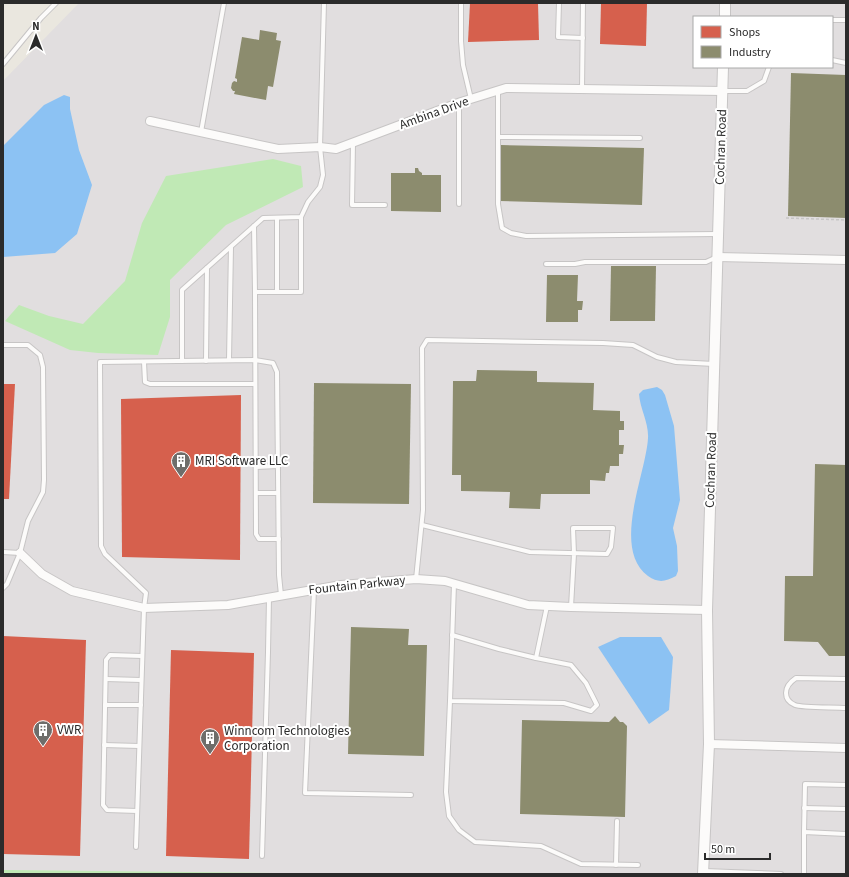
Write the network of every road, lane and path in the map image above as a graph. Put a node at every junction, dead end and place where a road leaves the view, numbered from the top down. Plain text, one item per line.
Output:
1 (56, 3) edge
2 (224, 3) edge
3 (324, 3) edge
4 (461, 3) edge
5 (559, 3) edge
6 (583, 3) edge
7 (725, 3) edge
8 (725, 16) edge
9 (833, 20) edge
10 (846, 20) edge
11 (583, 38) junction
12 (833, 60) edge
13 (846, 63) edge
14 (3, 64) edge
15 (723, 68) edge
16 (769, 68) edge
17 (582, 89) junction
18 (498, 90) junction
19 (723, 91) junction
20 (471, 99) junction
21 (459, 103) junction
22 (150, 121) dead end
23 (201, 132) junction
24 (498, 136) junction
25 (640, 138) dead end
26 (353, 142) junction
27 (320, 147) junction
28 (458, 204) dead end
29 (385, 205) dead end
30 (301, 217) junction
31 (277, 218) junction
32 (786, 218) dead end
33 (846, 220) edge
34 (254, 226) junction
35 (718, 234) junction
36 (231, 247) junction
37 (717, 257) junction
38 (846, 260) edge
39 (546, 264) dead end
40 (207, 268) junction
41 (255, 292) junction
42 (278, 292) junction
43 (3, 345) edge
44 (229, 360) junction
45 (255, 360) junction
46 (182, 361) junction
47 (206, 361) junction
48 (144, 362) junction
49 (714, 364) junction
50 (255, 384) junction
51 (278, 466) junction
52 (256, 467) junction
53 (278, 493) junction
54 (256, 494) junction
55 (422, 525) junction
56 (279, 539) junction
57 (3, 552) edge
58 (20, 553) junction
59 (574, 554) junction
60 (416, 579) junction
61 (454, 584) junction
62 (3, 588) edge
63 (314, 589) junction
64 (281, 595) junction
65 (269, 597) junction
66 (547, 606) junction
67 (571, 607) junction
68 (144, 608) junction
69 (707, 610) junction
70 (452, 636) junction
71 (142, 656) junction
72 (536, 658) junction
73 (106, 679) junction
74 (846, 679) edge
75 (141, 680) junction
76 (450, 701) junction
77 (105, 705) junction
78 (140, 705) junction
79 (846, 708) edge
80 (709, 744) junction
81 (104, 746) junction
82 (139, 746) junction
83 (846, 748) edge
84 (846, 785) edge
85 (411, 795) dead end
86 (804, 808) junction
87 (846, 809) edge
88 (137, 811) junction
89 (617, 821) dead end
90 (804, 832) junction
91 (846, 834) edge
92 (136, 847) dead end
93 (262, 856) dead end
94 (616, 864) junction
95 (638, 865) dead end
96 (703, 872) edge
97 (753, 873) edge
98 (781, 874) edge
99 (804, 874) edge

1 - 14 lane
2 - 23 lane
3 - 27 lane
4 - 20 lane
5 - 11 lane
6 - 11 lane
7 - 8 street
9 - 10 lane
11 - 17 lane
12 - 13 lane
15 - 19 street, Cochran Road
16 - 19 lane
17 - 18 street, Ambina Drive
17 - 19 street, Ambina Drive
18 - 20 street, Ambina Drive
18 - 24 lane
19 - 35 street, Cochran Road
20 - 21 street, Ambina Drive
21 - 26 street, Ambina Drive
21 - 28 lane
22 - 23 street, Ambina Drive
23 - 27 street, Ambina Drive
24 - 25 lane
24 - 35 lane
26 - 27 street, Ambina Drive
26 - 29 lane
27 - 30 lane
30 - 31 lane
30 - 42 lane
31 - 34 lane
31 - 42 lane
32 - 33 path
34 - 36 lane
34 - 41 lane
35 - 37 street, Cochran Road
36 - 40 lane
36 - 44 lane
37 - 38 street
37 - 39 lane
37 - 49 street, Cochran Road
40 - 46 lane
40 - 47 lane
41 - 42 lane
41 - 45 lane
43 - 58 lane
44 - 45 lane
44 - 47 lane
45 - 50 lane
45 - 51 lane
46 - 47 lane
46 - 48 lane
48 - 50 lane
48 - 68 lane
49 - 55 lane
49 - 69 street, Cochran Road
50 - 52 lane
51 - 52 lane
51 - 53 lane
52 - 54 lane
53 - 54 lane
53 - 56 lane
54 - 56 lane
55 - 59 lane
55 - 60 lane
56 - 64 lane
57 - 58 lane
58 - 62 lane
58 - 68 street, Fountain Parkway
59 - 59 lane
59 - 67 lane
60 - 61 street, Fountain Parkway
60 - 63 street, Fountain Parkway
61 - 66 street, Fountain Parkway
61 - 70 lane
63 - 64 street, Fountain Parkway
63 - 85 lane
64 - 65 street, Fountain Parkway
65 - 68 street, Fountain Parkway
65 - 93 lane
66 - 67 street, Fountain Parkway
66 - 72 lane
67 - 69 street, Fountain Parkway
68 - 71 lane
69 - 80 street, Cochran Road
70 - 72 lane
70 - 76 lane
71 - 73 lane
71 - 75 lane
72 - 76 lane
73 - 75 lane
73 - 77 lane
74 - 79 lane
75 - 78 lane
76 - 94 lane
77 - 78 lane
77 - 81 lane
78 - 82 lane
80 - 83 street
80 - 96 street, Cochran Road
81 - 82 lane
81 - 88 lane
82 - 88 lane
84 - 86 lane
86 - 87 lane
86 - 90 lane
88 - 92 lane
89 - 94 lane
90 - 91 lane
90 - 99 lane
94 - 95 lane
96 - 97 lane
97 - 98 lane

